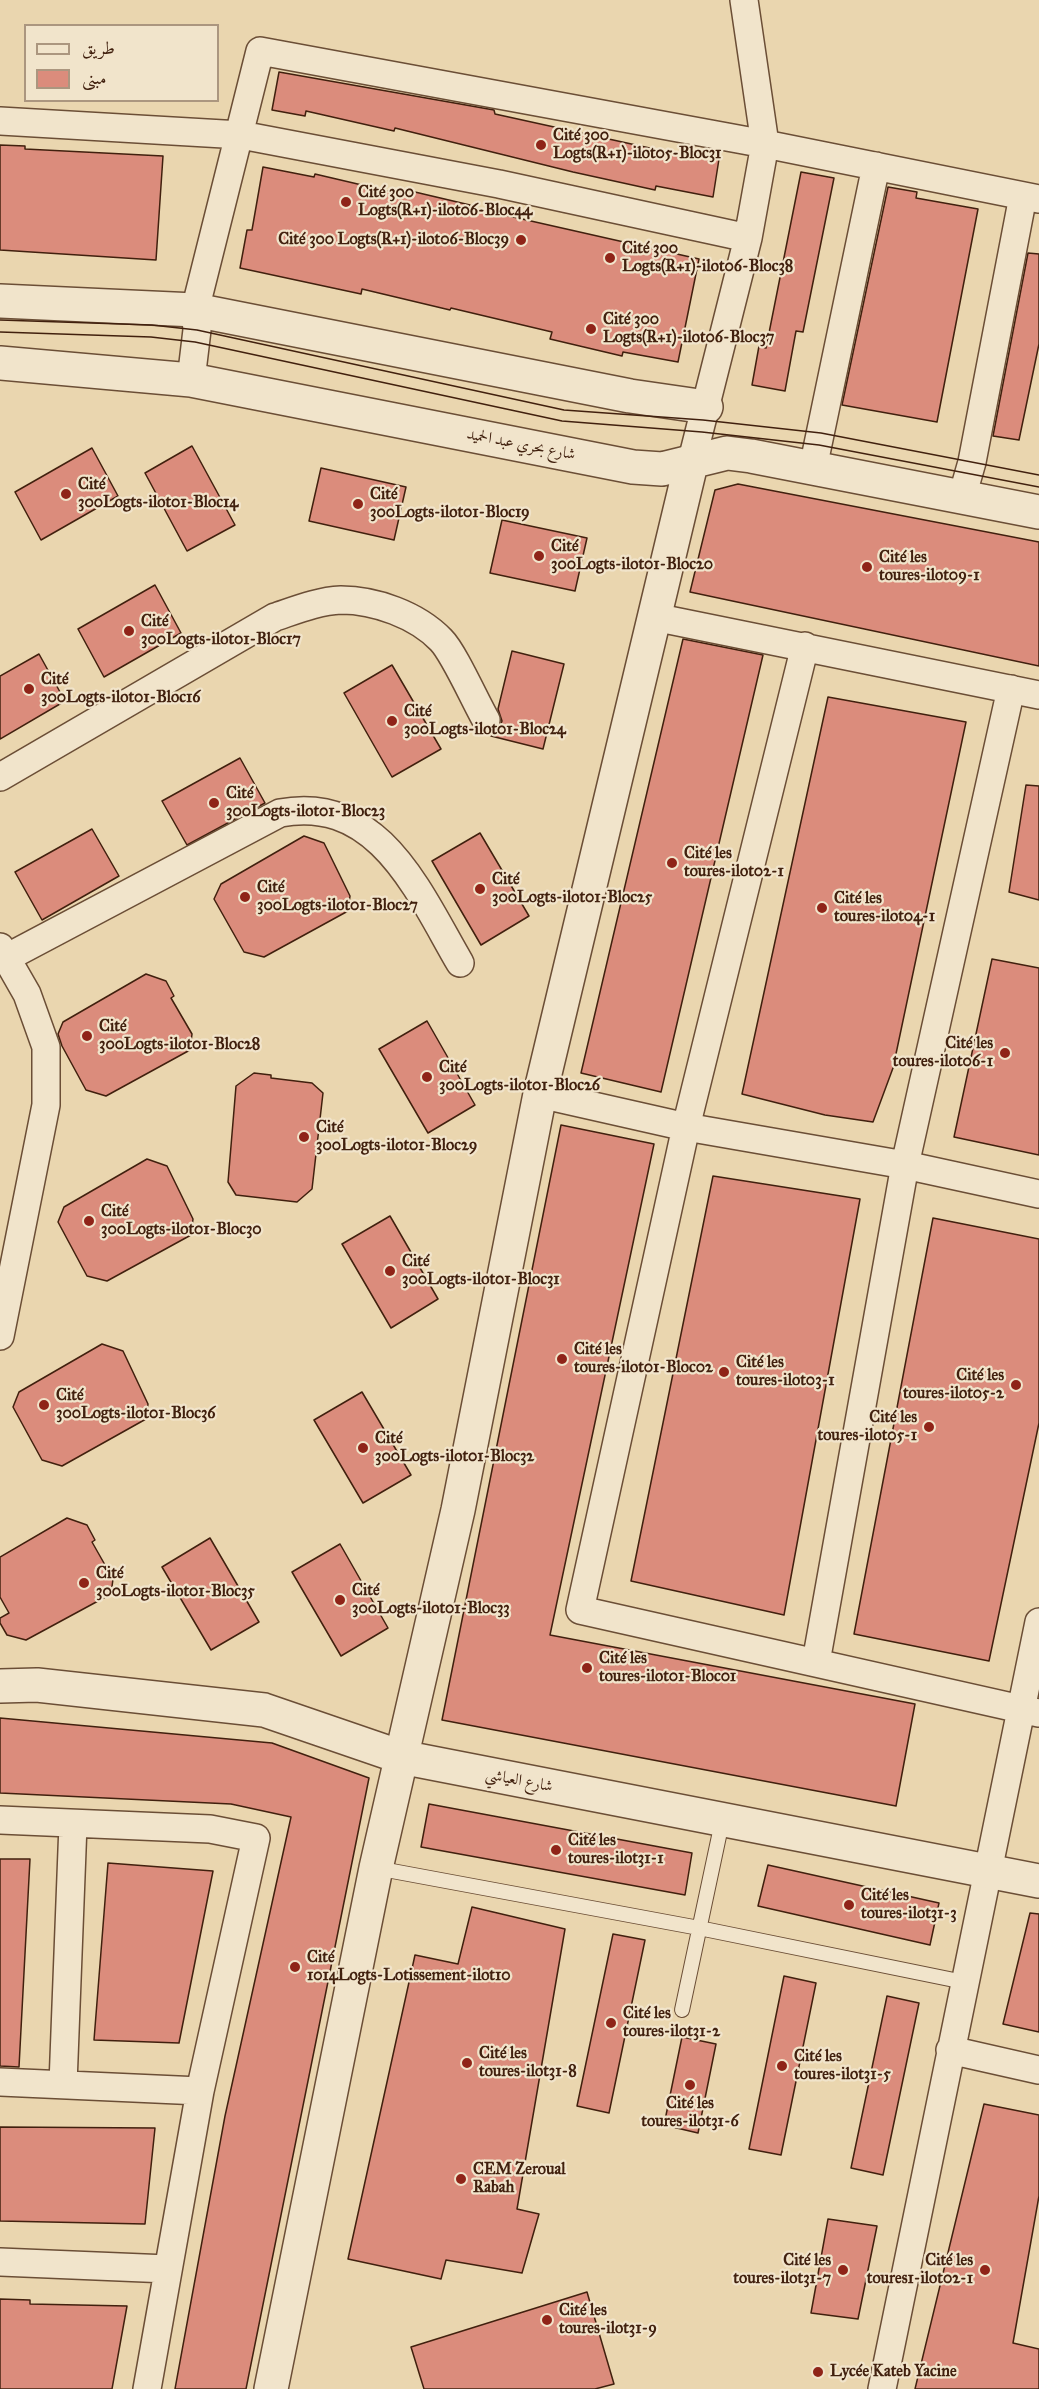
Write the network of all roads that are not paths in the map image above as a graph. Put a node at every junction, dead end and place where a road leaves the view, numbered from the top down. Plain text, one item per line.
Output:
1 (744, 0) edge
2 (0, 121) edge
3 (241, 135) junction
4 (765, 144) junction
5 (876, 166) junction
6 (1031, 198) edge
7 (748, 238) junction
8 (0, 301) edge
9 (195, 310) junction
10 (0, 363) edge
11 (191, 380) junction
12 (706, 407) junction
13 (691, 464) junction
14 (813, 468) junction
15 (962, 497) junction
16 (1039, 512) edge
17 (654, 617) junction
18 (805, 646) junction
19 (1011, 689) junction
20 (1039, 695) edge
21 (486, 720) dead end
22 (0, 777) edge
23 (3, 952) edge
24 (460, 963) dead end
25 (540, 1094) junction
26 (686, 1127) junction
27 (906, 1165) junction
28 (1039, 1194) edge
29 (0, 1336) edge
30 (1039, 1622) edge
31 (816, 1662) junction
32 (0, 1686) edge
33 (1031, 1712) edge
34 (401, 1757) junction
35 (0, 1820) edge
36 (722, 1822) junction
37 (73, 1824) junction
38 (376, 1868) junction
39 (988, 1870) junction
40 (1039, 1881) edge
41 (699, 1928) junction
42 (964, 1982) junction
43 (682, 2010) dead end
44 (950, 2050) junction
45 (1039, 2070) edge
46 (0, 2082) edge
47 (63, 2084) junction
48 (200, 2091) junction
49 (0, 2262) edge
50 (168, 2269) junction
51 (147, 2389) edge
52 (271, 2389) edge
53 (882, 2389) edge

1 - 4 street
2 - 3 street
3 - 4 street
3 - 7 street
3 - 9 street
4 - 5 street
4 - 7 street
5 - 6 street
5 - 14 street
6 - 15 street
7 - 12 street
8 - 9 street
9 - 11 street
9 - 12 street
10 - 11 street, شارع بحري عبد الحميد
11 - 13 street, شارع بحري عبد الحميد
12 - 13 street
13 - 14 street, شارع بحري عبد الحميد
13 - 17 street
14 - 15 street, شارع بحري عبد الحميد
15 - 16 street, شارع بحري عبد الحميد
17 - 18 street
17 - 25 street
18 - 19 street
18 - 26 street
19 - 20 street
19 - 27 street
21 - 22 street
23 - 24 street
23 - 29 street
25 - 26 street
25 - 34 street
26 - 27 street
26 - 31 street
27 - 28 street
27 - 31 street
30 - 33 street
31 - 33 street
32 - 34 street, شارع العياشي
33 - 39 street
34 - 36 street, شارع العياشي
34 - 38 street
35 - 37 street
36 - 39 street, شارع العياشي
36 - 41 lane
37 - 47 street
37 - 48 street
38 - 41 lane
38 - 52 street
39 - 40 street, شارع العياشي
39 - 42 street
41 - 42 lane
41 - 43 lane
42 - 44 street
44 - 45 street
44 - 53 street
46 - 47 street
47 - 48 street
48 - 50 street
49 - 50 street
50 - 51 street

